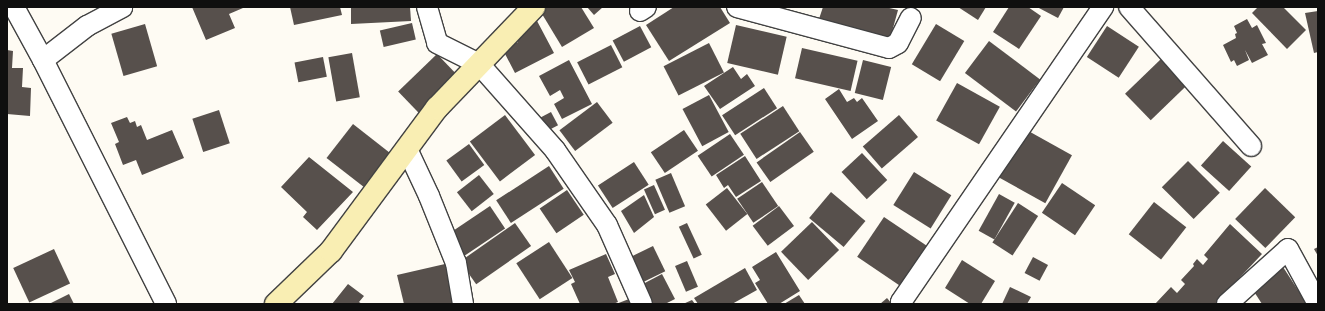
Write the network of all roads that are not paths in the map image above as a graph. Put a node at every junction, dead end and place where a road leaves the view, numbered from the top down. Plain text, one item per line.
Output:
1 (14, 7) edge
2 (122, 7) edge
3 (427, 7) edge
4 (534, 7) edge
5 (737, 7) edge
6 (1103, 7) edge
7 (1129, 7) edge
8 (911, 18) dead end
9 (44, 60) junction
10 (479, 64) junction
11 (1251, 146) dead end
12 (407, 149) junction
13 (166, 304) edge
14 (276, 304) edge
15 (463, 304) edge
16 (642, 304) edge
17 (902, 304) edge
18 (1227, 304) edge
19 (1318, 304) edge

1 - 9 street
2 - 9 street
3 - 10 street
4 - 10 street
5 - 8 street
6 - 17 street
7 - 11 street
9 - 13 street
10 - 12 street
10 - 16 street
12 - 14 street
12 - 15 street
18 - 19 street

